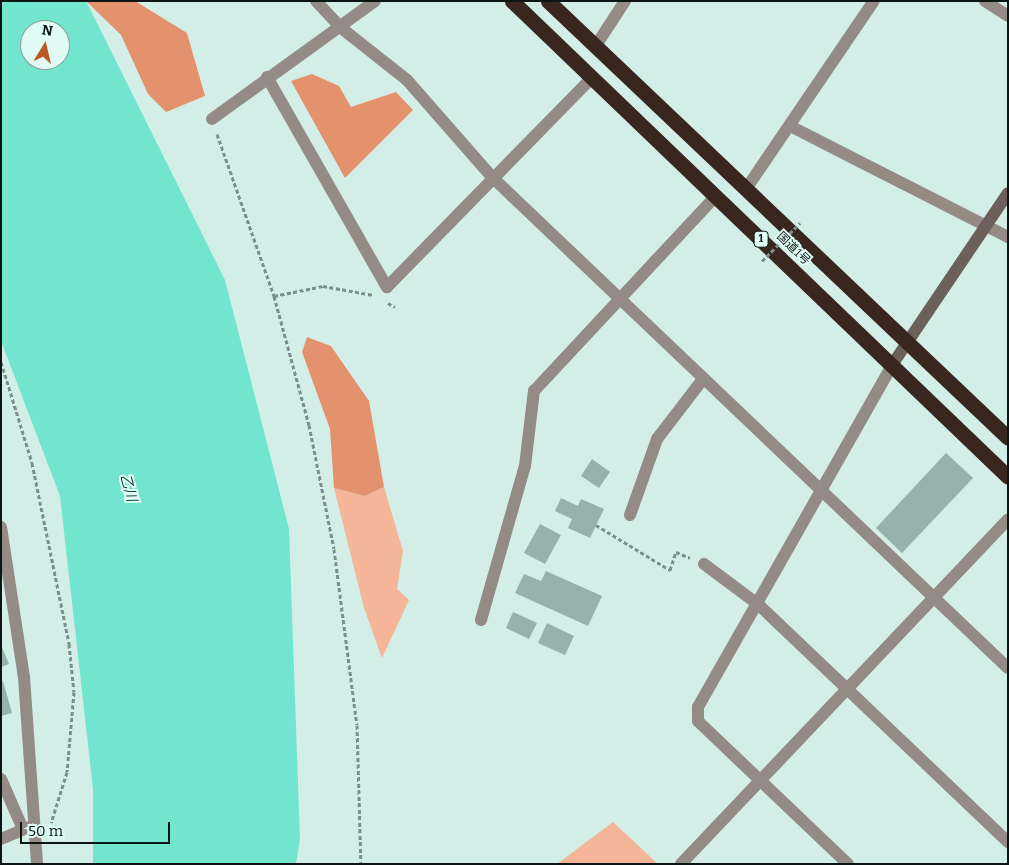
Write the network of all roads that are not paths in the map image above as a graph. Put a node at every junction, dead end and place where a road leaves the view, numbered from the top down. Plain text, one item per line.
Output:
1 (316, 1) edge
2 (375, 1) edge
3 (512, 1) edge
4 (548, 1) edge
5 (626, 1) edge
6 (874, 1) edge
7 (985, 1) edge
8 (1008, 16) edge
9 (340, 27) junction
10 (595, 47) junction
11 (267, 77) junction
12 (592, 78) junction
13 (212, 119) road end
14 (790, 126) junction
15 (492, 177) junction
16 (746, 190) junction
17 (1008, 193) edge
18 (716, 196) junction
19 (986, 227) junction
20 (1008, 237) edge
21 (619, 299) junction
22 (909, 341) junction
23 (892, 365) junction
24 (703, 380) junction
25 (1008, 438) edge
26 (1008, 477) edge
27 (822, 492) junction
28 (630, 515) dead end
29 (1008, 520) edge
30 (1, 527) edge
31 (704, 564) dead end
32 (935, 597) junction
33 (759, 605) junction
34 (481, 620) dead end
35 (1008, 668) edge
36 (849, 688) junction
37 (761, 778) junction
38 (1, 779) edge
39 (36, 825) junction
40 (23, 829) junction
41 (1, 839) edge
42 (1008, 842) edge
43 (37, 864) edge
44 (681, 864) edge
45 (848, 864) edge

1 - 9 street
2 - 9 street
3 - 12 highway, 国道1号 / 1
4 - 10 highway, 国道1号 / 1
5 - 10 street
6 - 14 street
7 - 8 street
9 - 11 street
9 - 15 street
10 - 16 highway, 国道1号 / 1
11 - 13 street
11 - 15 street
12 - 15 street
12 - 18 highway, 国道1号 / 1
14 - 16 street
14 - 19 street
15 - 21 street
16 - 22 highway, 国道1号 / 1
17 - 19 street
18 - 21 street
18 - 23 highway, 国道1号 / 1
19 - 20 street
19 - 22 street
21 - 24 street
21 - 34 street
22 - 23 street
22 - 25 highway, 国道1号 / 1
23 - 26 highway, 国道1号 / 1
23 - 27 street
24 - 27 street
24 - 28 street
27 - 32 street
27 - 33 street
29 - 32 street
30 - 39 street
31 - 33 street
32 - 35 street
32 - 36 street
33 - 36 street
33 - 37 street
36 - 37 street
36 - 42 street
37 - 44 street
37 - 45 street
38 - 40 street
39 - 40 street
39 - 43 street
40 - 41 street

